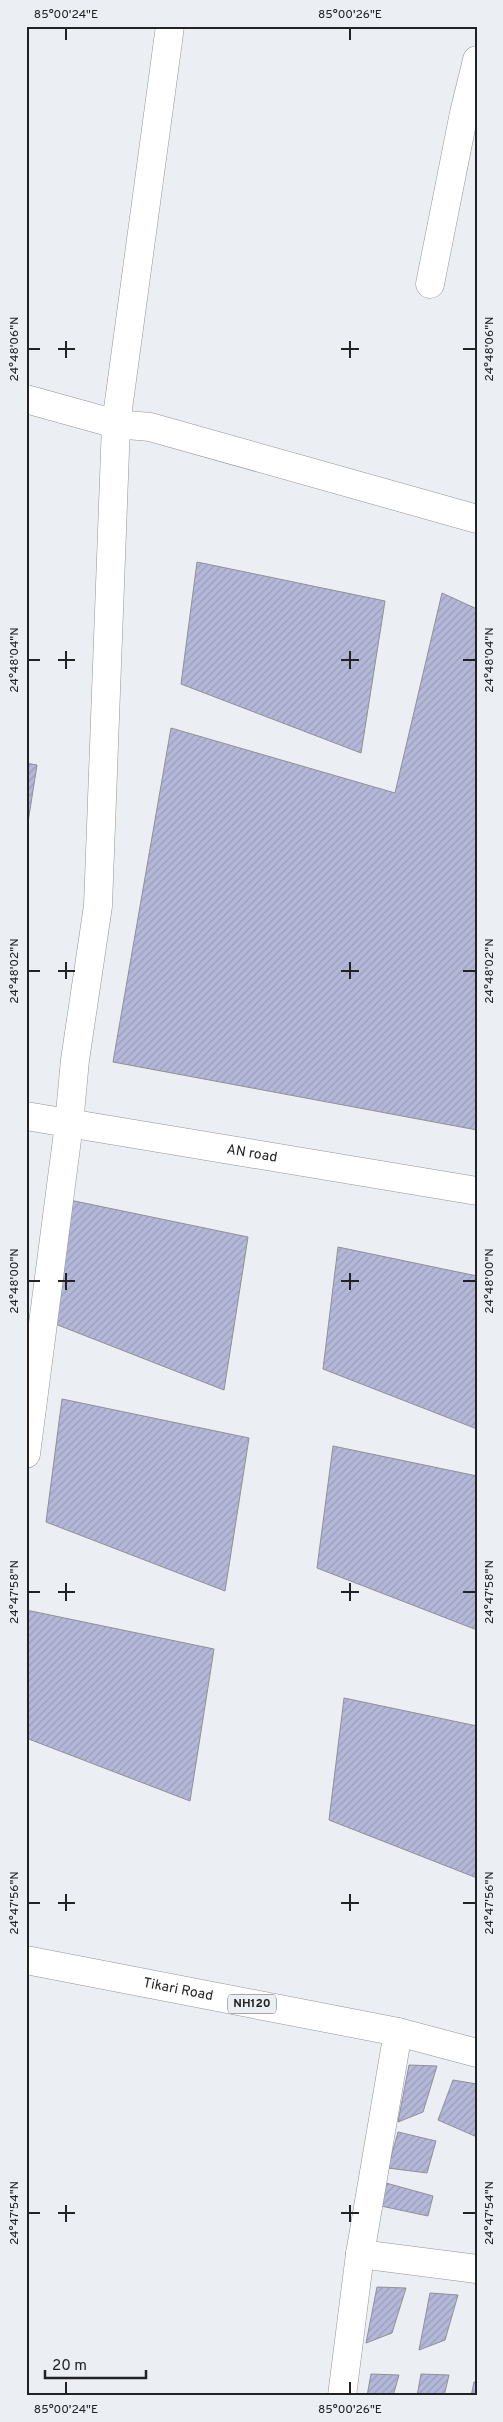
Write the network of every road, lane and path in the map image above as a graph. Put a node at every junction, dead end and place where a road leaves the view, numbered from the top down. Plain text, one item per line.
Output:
1 (170, 26) edge
2 (477, 60) edge
3 (430, 284) dead end
4 (26, 399) edge
5 (116, 424) junction
6 (477, 519) edge
7 (26, 1116) edge
8 (69, 1124) junction
9 (477, 1191) edge
10 (26, 1454) edge
11 (26, 1960) edge
12 (398, 2032) junction
13 (477, 2053) edge
14 (360, 2254) junction
15 (477, 2269) edge
16 (342, 2396) edge

1 - 5 main road
2 - 3 main road
4 - 5 main road
5 - 6 main road
5 - 8 main road
7 - 8 main road, AN road
8 - 9 main road, AN road
8 - 10 main road
11 - 12 main road, Tikari Road / NH120
12 - 13 main road, Tikari Road / NH120
12 - 14 main road
14 - 15 main road
14 - 16 main road

